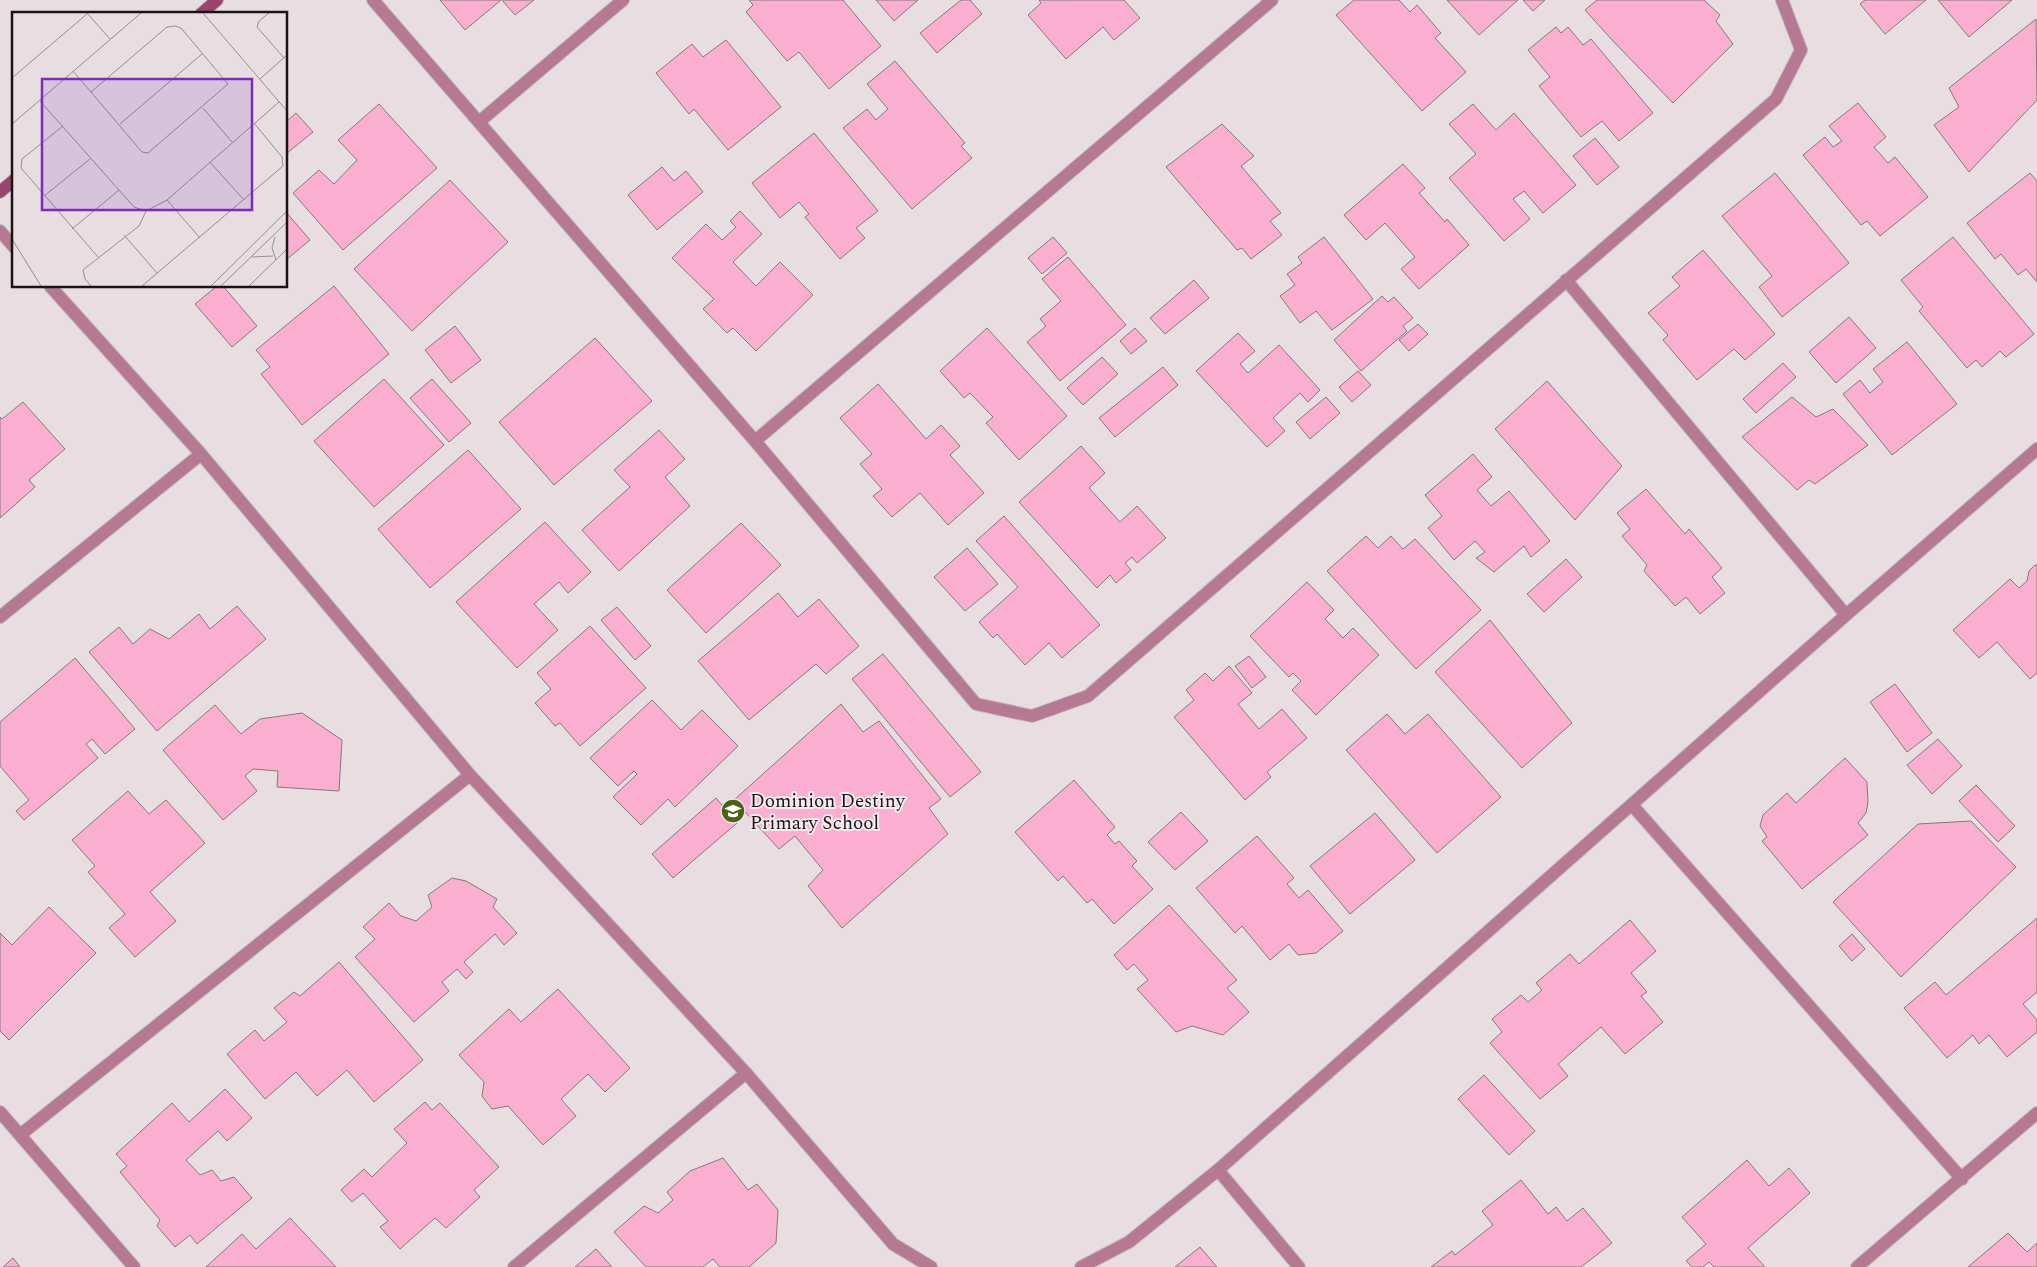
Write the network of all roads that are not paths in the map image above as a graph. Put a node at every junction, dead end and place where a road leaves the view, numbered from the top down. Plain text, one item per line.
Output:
1 (216, 0) edge
2 (373, 0) edge
3 (623, 0) edge
4 (1272, 0) edge
5 (1782, 0) edge
6 (203, 12) edge
7 (479, 122) junction
8 (12, 182) edge
9 (0, 192) edge
10 (0, 231) edge
11 (12, 245) edge
12 (1566, 280) junction
13 (52, 288) edge
14 (755, 441) junction
15 (2037, 449) edge
16 (201, 454) junction
17 (1846, 615) junction
18 (0, 617) edge
19 (470, 775) junction
20 (1632, 806) junction
21 (746, 1073) junction
22 (0, 1112) edge
23 (2037, 1113) edge
24 (20, 1135) junction
25 (1218, 1170) junction
26 (1962, 1178) junction
27 (134, 1267) edge
28 (514, 1267) edge
29 (930, 1267) edge
30 (1081, 1267) edge
31 (1299, 1267) edge
32 (1857, 1267) edge

1 - 6 street
2 - 7 street
3 - 7 street
4 - 14 street
5 - 12 street
7 - 14 street
8 - 9 street
10 - 11 street
12 - 14 street
12 - 17 street
13 - 16 street
15 - 17 street
16 - 18 street
16 - 19 street
17 - 20 street
19 - 21 street
19 - 24 street
20 - 25 street
20 - 26 street
21 - 28 street
21 - 29 street
22 - 24 street
23 - 26 street
24 - 27 street
25 - 30 street
25 - 31 street
26 - 32 street

